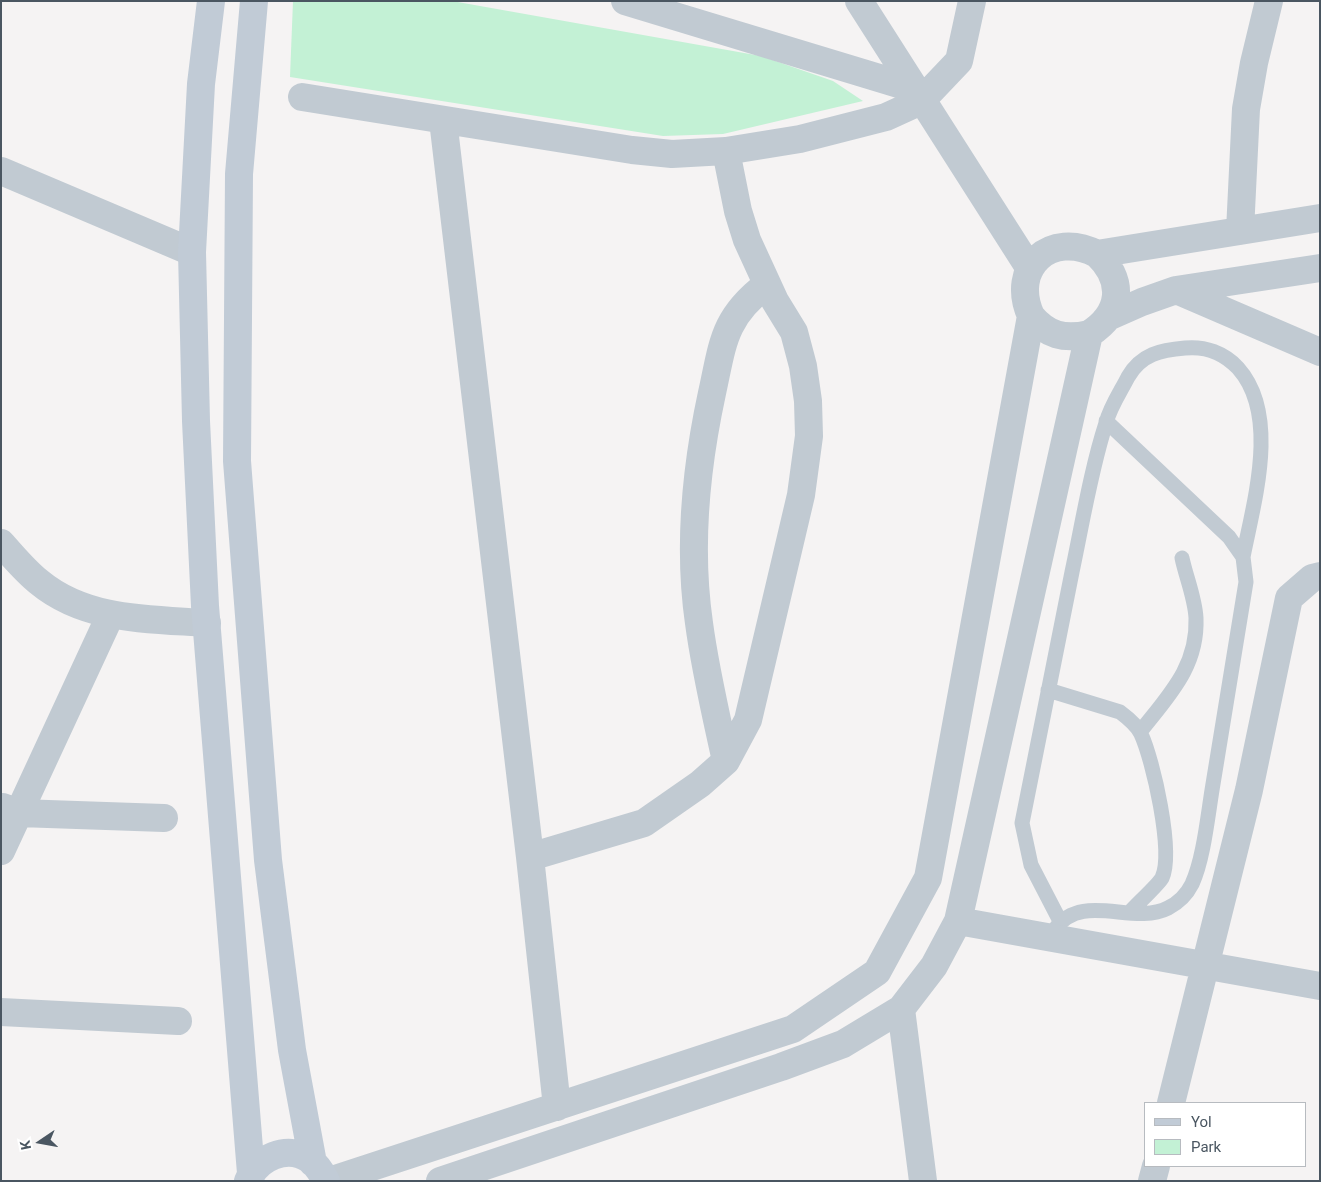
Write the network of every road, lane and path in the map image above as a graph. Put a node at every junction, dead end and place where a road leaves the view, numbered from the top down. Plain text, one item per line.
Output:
1 (211, 1) edge
2 (254, 1) edge
3 (625, 1) edge
4 (859, 1) edge
5 (972, 1) edge
6 (1269, 1) edge
7 (917, 94) junction
8 (302, 98) dead end
9 (443, 120) junction
10 (726, 151) junction
11 (1, 171) edge
12 (1320, 218) edge
13 (1240, 231) junction
14 (192, 252) junction
15 (1097, 254) junction
16 (1030, 268) junction
17 (1320, 268) edge
18 (766, 285) junction
19 (1176, 290) junction
20 (1031, 316) junction
21 (1099, 325) junction
22 (1320, 352) edge
23 (1106, 421) junction
24 (1, 543) edge
25 (1243, 557) junction
26 (1182, 558) dead end
27 (1320, 576) edge
28 (110, 616) junction
29 (207, 623) junction
30 (1048, 690) junction
31 (1140, 732) junction
32 (726, 761) junction
33 (10, 810) edge
34 (164, 818) dead end
35 (1, 851) edge
36 (530, 857) junction
37 (1130, 912) junction
38 (958, 921) junction
39 (1054, 929) junction
40 (1205, 966) junction
41 (1320, 986) edge
42 (901, 1009) junction
43 (1, 1012) edge
44 (178, 1021) dead end
45 (1171, 1102) edge
46 (557, 1107) junction
47 (1156, 1167) edge
48 (323, 1175) edge
49 (249, 1177) edge
50 (440, 1181) edge
51 (923, 1181) edge
52 (1152, 1181) edge

1 - 14 main road
2 - 48 main road
3 - 7 street
4 - 7 street
5 - 7 street
6 - 13 street
7 - 10 street
7 - 16 street
8 - 9 street
9 - 10 street
9 - 36 street
10 - 18 street
11 - 14 street
12 - 13 street
13 - 15 street
14 - 29 main road
15 - 16 street
15 - 21 street
16 - 20 street
17 - 19 street
18 - 32 street
18 - 32 street
19 - 21 street
19 - 22 street
20 - 21 street
20 - 46 street
21 - 38 street
23 - 25 lane
23 - 25 lane
23 - 30 lane
24 - 28 street
25 - 37 lane
26 - 31 lane
27 - 40 street
28 - 29 street
28 - 33 street
29 - 49 main road
30 - 31 lane
30 - 39 lane
31 - 37 lane
32 - 36 street
33 - 34 street
33 - 35 street
36 - 46 street
37 - 39 lane
38 - 39 street
38 - 42 street
39 - 40 street
40 - 41 street
40 - 45 street
42 - 50 street
42 - 51 street
43 - 44 street
46 - 48 street
47 - 52 street
48 - 49 main road

